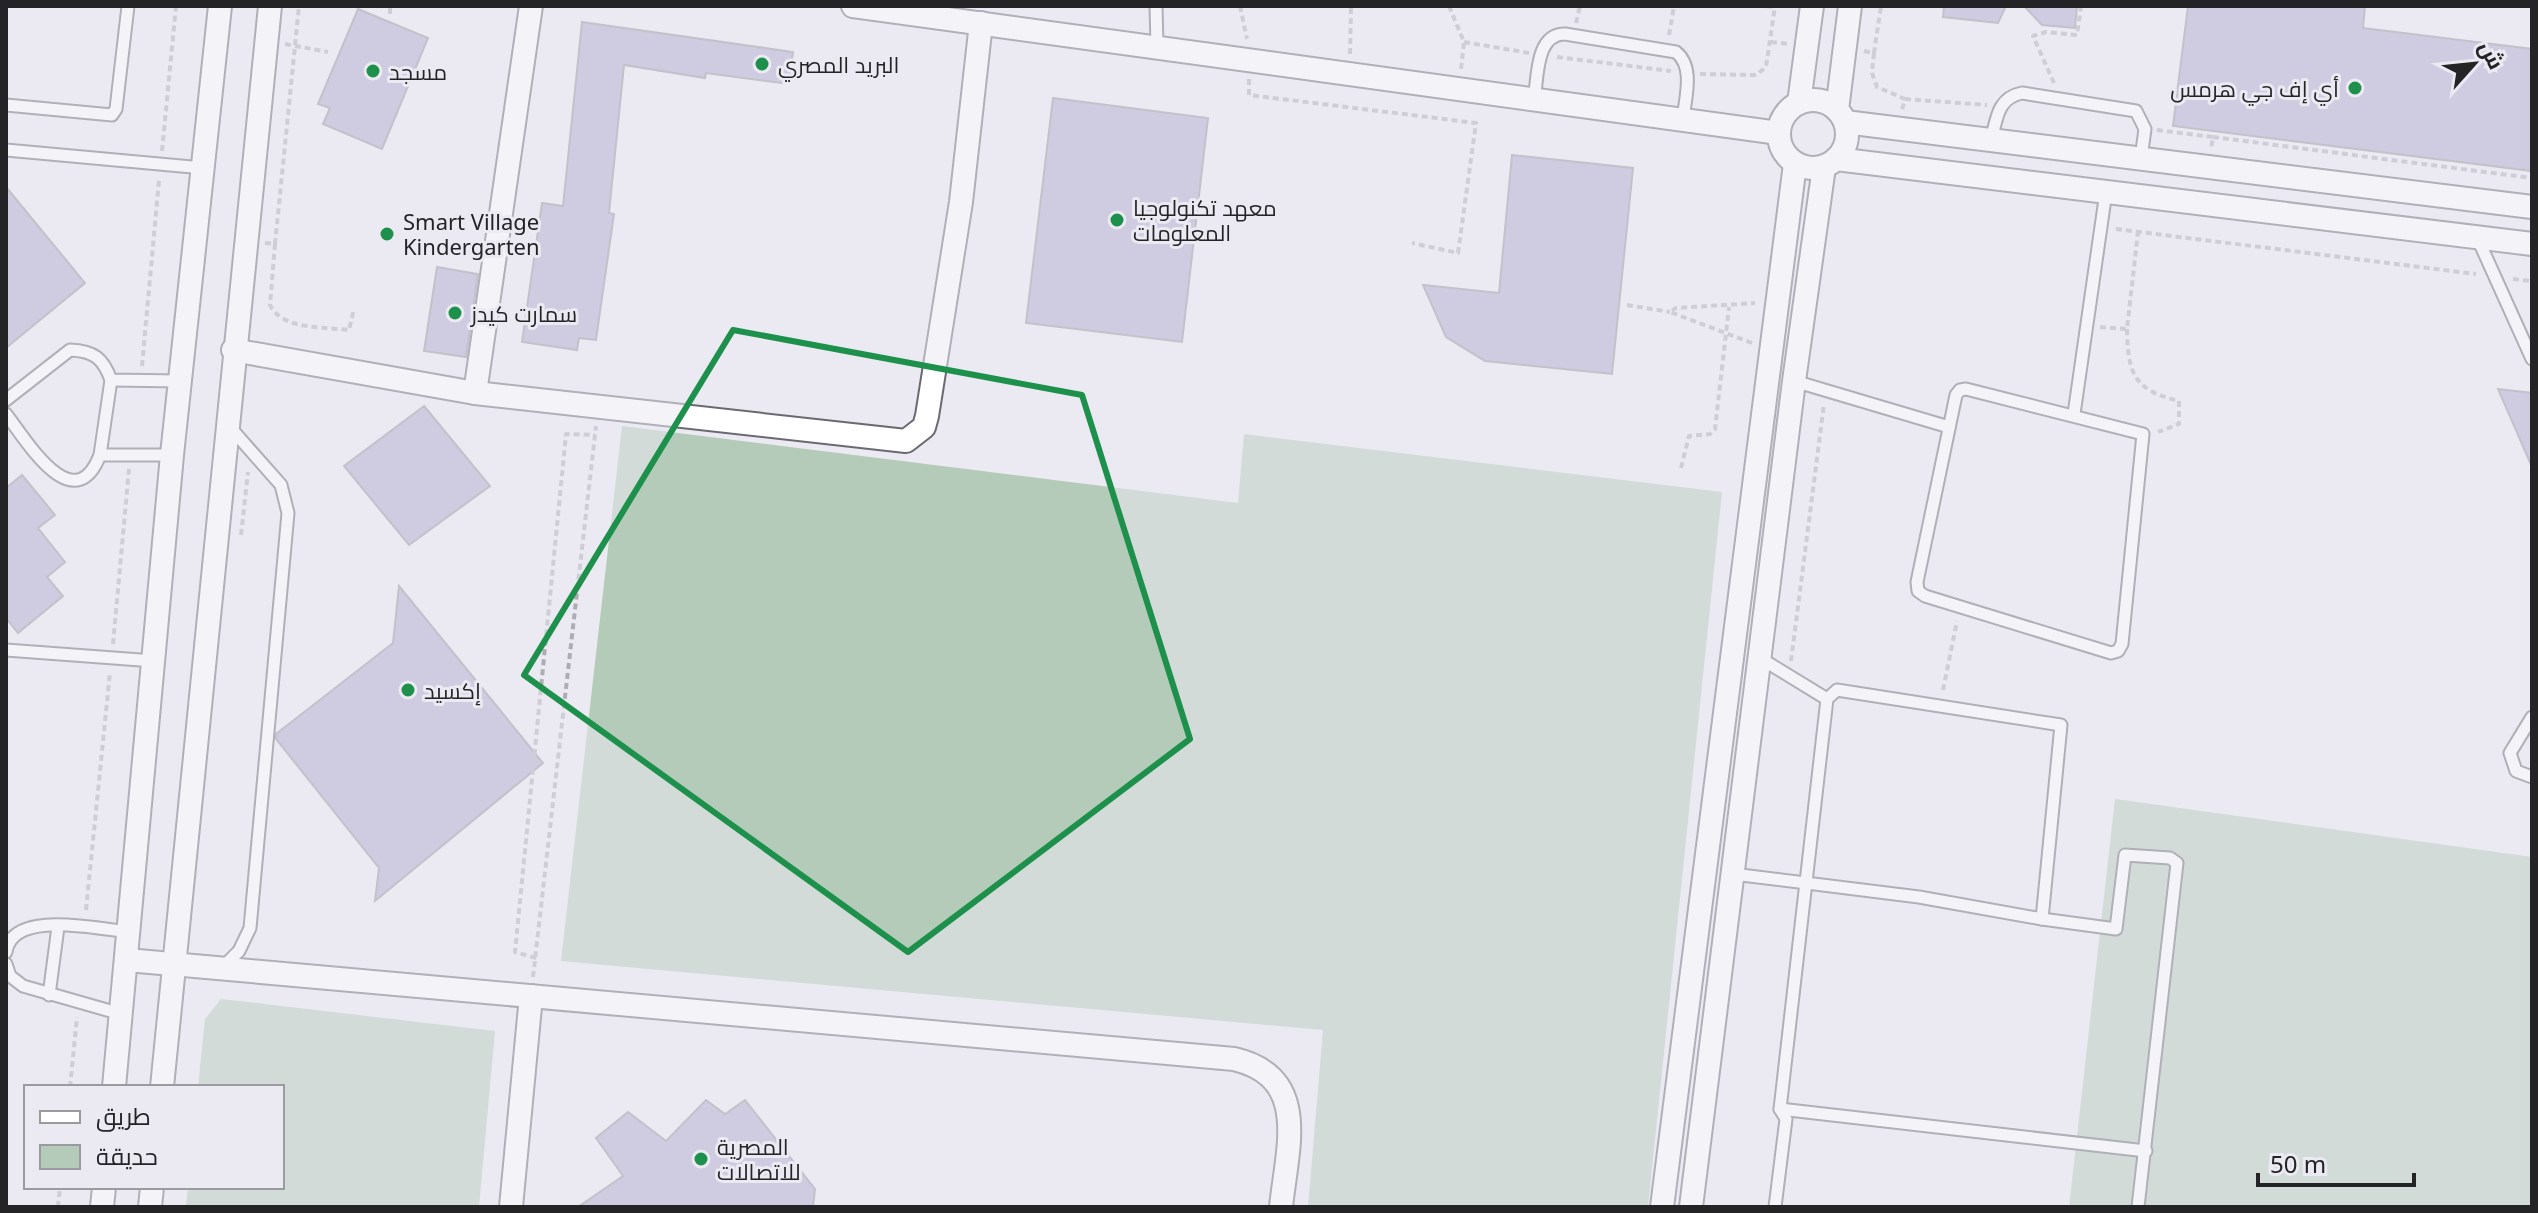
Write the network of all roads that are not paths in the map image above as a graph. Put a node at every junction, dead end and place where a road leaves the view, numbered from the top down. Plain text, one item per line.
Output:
1 (128, 6) edge
2 (220, 6) edge
3 (270, 6) edge
4 (531, 6) edge
5 (853, 6) edge
6 (1156, 6) edge
7 (1812, 6) edge
8 (1850, 6) edge
9 (983, 14) edge
10 (1157, 46) junction
11 (1534, 100) junction
12 (1799, 103) junction
13 (6, 105) edge
14 (1841, 116) junction
15 (1683, 120) junction
16 (1779, 133) junction
17 (1991, 140) junction
18 (6, 150) edge
19 (2141, 158) junction
20 (1830, 163) junction
21 (1795, 164) junction
22 (203, 168) junction
23 (2106, 192) junction
24 (2532, 207) edge
25 (2477, 237) junction
26 (2532, 244) edge
27 (233, 350) junction
28 (2532, 359) edge
29 (111, 380) junction
30 (180, 381) junction
31 (1794, 381) junction
32 (475, 393) junction
33 (6, 400) edge
34 (6, 414) edge
35 (2074, 414) junction
36 (226, 422) junction
37 (1949, 427) junction
38 (100, 455) junction
39 (172, 455) junction
40 (6, 650) edge
41 (1760, 658) junction
42 (154, 661) junction
43 (1827, 699) junction
44 (2532, 717) edge
45 (2532, 777) edge
46 (1733, 874) junction
47 (1807, 884) junction
48 (2042, 919) junction
49 (58, 927) junction
50 (129, 932) junction
51 (6, 952) edge
52 (127, 960) junction
53 (6, 964) edge
54 (174, 964) junction
55 (222, 968) junction
56 (49, 995) junction
57 (531, 996) junction
58 (122, 1014) junction
59 (114, 1085) edge
60 (162, 1085) edge
61 (1780, 1109) junction
62 (2146, 1151) junction
63 (511, 1207) edge
64 (1281, 1207) edge
65 (1662, 1207) edge
66 (1691, 1207) edge
67 (1775, 1207) edge
68 (2138, 1207) edge

1 - 13 lane
2 - 22 street
3 - 27 street
4 - 32 street
5 - 9 street
6 - 10 lane
7 - 12 street
8 - 14 street
9 - 10 street
9 - 32 street
10 - 11 street
11 - 15 street
11 - 15 lane
12 - 14 street
12 - 16 street
14 - 17 street
14 - 20 street
15 - 16 street
16 - 21 street
17 - 19 street
17 - 19 lane
18 - 22 lane
19 - 24 street
20 - 21 street
20 - 23 street
20 - 31 street
21 - 65 street
22 - 30 street
23 - 25 street
23 - 35 lane
25 - 26 street
25 - 28 lane
27 - 32 street
27 - 36 street
29 - 30 lane
29 - 33 lane
29 - 38 lane
30 - 39 street
31 - 37 lane
31 - 41 street
34 - 38 lane
35 - 37 lane
35 - 37 lane
36 - 54 street
36 - 55 lane
38 - 39 lane
39 - 42 street
40 - 42 lane
41 - 43 lane
41 - 46 street
42 - 50 street
43 - 47 lane
43 - 48 lane
44 - 45 lane
46 - 47 lane
46 - 66 street
47 - 48 lane
47 - 61 lane
48 - 62 lane
49 - 50 lane
49 - 51 lane
49 - 56 lane
50 - 52 street
52 - 54 street
52 - 58 street
53 - 56 lane
54 - 55 street
54 - 60 street
55 - 57 street
56 - 58 lane
57 - 63 street
57 - 64 street
58 - 59 street
61 - 62 lane
61 - 67 lane
62 - 68 lane

